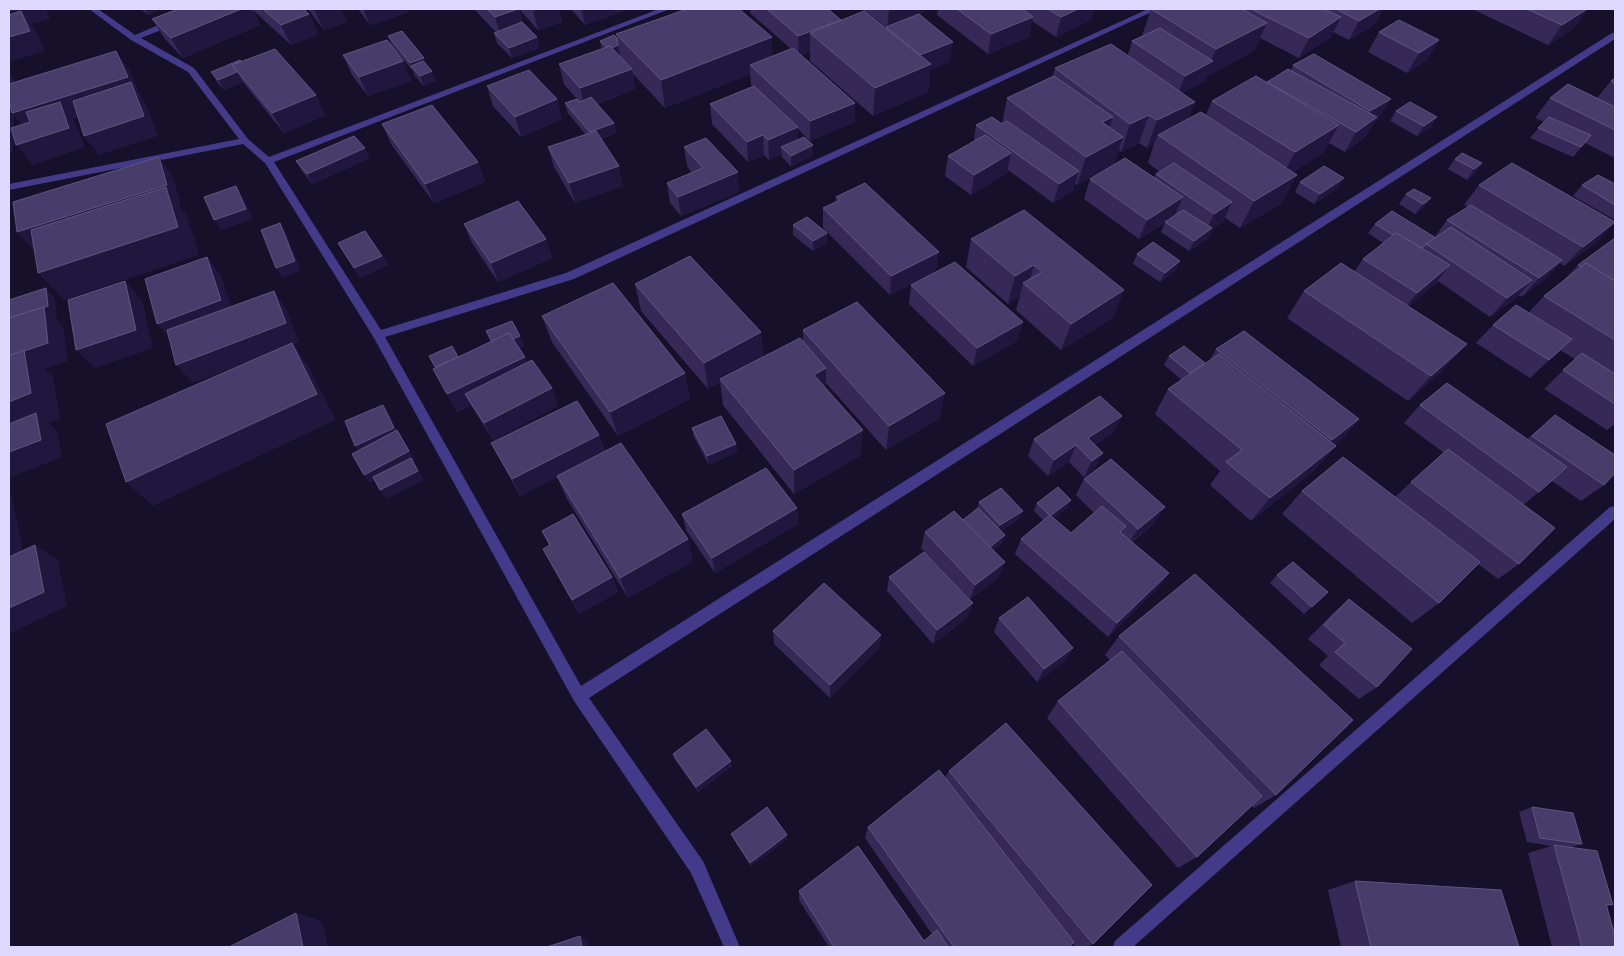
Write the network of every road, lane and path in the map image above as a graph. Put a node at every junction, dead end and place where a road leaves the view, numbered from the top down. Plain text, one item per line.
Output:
1 (93, 9) edge
2 (666, 9) edge
3 (1154, 9) edge
4 (179, 20) edge
5 (1615, 35) edge
6 (134, 38) junction
7 (244, 141) junction
8 (268, 161) junction
9 (9, 187) edge
10 (378, 335) junction
11 (1615, 511) edge
12 (579, 696) junction
13 (732, 947) edge
14 (1121, 947) edge

1 - 6 street
2 - 8 street
3 - 10 street
4 - 6 street
5 - 12 street
6 - 7 street
7 - 8 street
7 - 9 street
8 - 10 street
10 - 12 street
11 - 14 street
12 - 13 street

